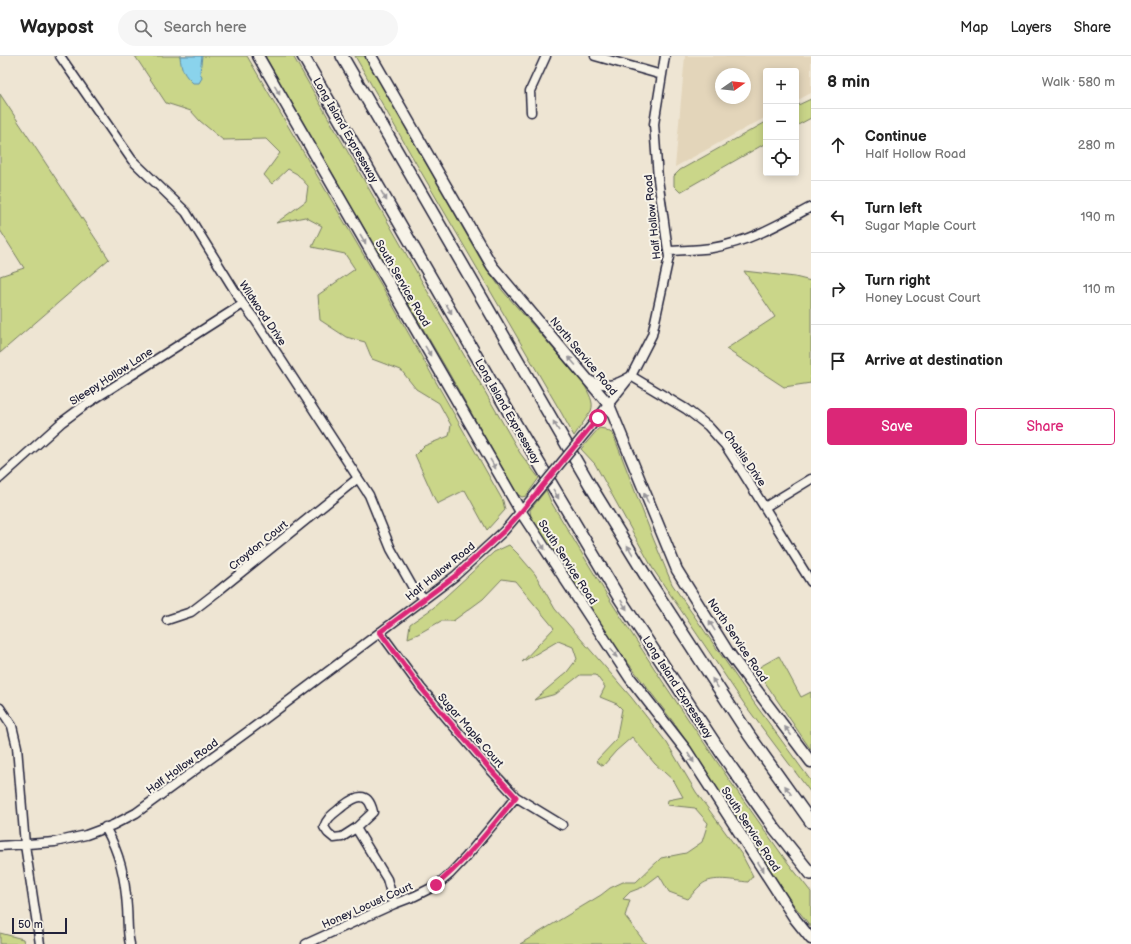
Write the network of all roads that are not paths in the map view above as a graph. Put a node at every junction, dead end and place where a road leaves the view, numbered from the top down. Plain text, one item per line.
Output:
1 (60, 56) edge
2 (258, 56) edge
3 (303, 56) edge
4 (342, 56) edge
5 (371, 56) edge
6 (546, 56) edge
7 (595, 56) edge
8 (665, 56) edge
9 (662, 75) junction
10 (531, 112) dead end
11 (811, 207) edge
12 (669, 251) junction
13 (243, 304) junction
14 (631, 376) junction
15 (588, 380) junction
16 (609, 405) junction
17 (0, 478) edge
18 (358, 478) junction
19 (811, 479) edge
20 (765, 507) junction
21 (521, 512) junction
22 (811, 582) edge
23 (424, 598) junction
24 (167, 620) dead end
25 (380, 632) junction
26 (0, 708) edge
27 (811, 762) edge
28 (516, 797) junction
29 (811, 822) edge
30 (562, 825) dead end
31 (105, 828) junction
32 (356, 828) junction
33 (26, 845) junction
34 (0, 846) edge
35 (811, 874) edge
36 (394, 904) junction
37 (811, 939) edge
38 (40, 944) edge
39 (130, 944) edge
40 (306, 944) edge

1 - 13 street, Wildwood Drive
2 -> 21 main road, South Service Road
3 -> 35 highway, Long Island Expressway
29 -> 4 highway
15 -> 5 main road, North Service Road
6 - 10 street
7 - 9 street
8 - 9 street, Half Hollow Road
9 - 12 street, Half Hollow Road
11 - 12 street
12 - 14 street, Half Hollow Road
13 - 17 street, Sleepy Hollow Lane
13 - 18 street, Wildwood Drive
14 - 15 street
14 - 16 street, Half Hollow Road
14 - 20 street, Chablis Drive
15 - 16 main road, North Service Road
16 - 21 street, Half Hollow Road, bridge
27 -> 16 main road, North Service Road
18 - 23 street, Wildwood Drive
18 - 24 street, Croydon Court
19 - 20 street
20 - 22 street, Chablis Drive
21 - 23 street, Half Hollow Road
21 -> 37 main road, South Service Road
23 - 25 street, Half Hollow Road
25 - 28 street, Sugar Maple Court
25 - 31 street, Half Hollow Road
26 - 33 street
28 - 30 street, Sugar Maple Court
28 - 36 street, Honey Locust Court
31 - 33 street, Half Hollow Road
31 - 39 street
32 - 32 street
32 - 36 street
33 - 34 street, Half Hollow Road
33 - 38 street
36 - 40 street, Honey Locust Court

